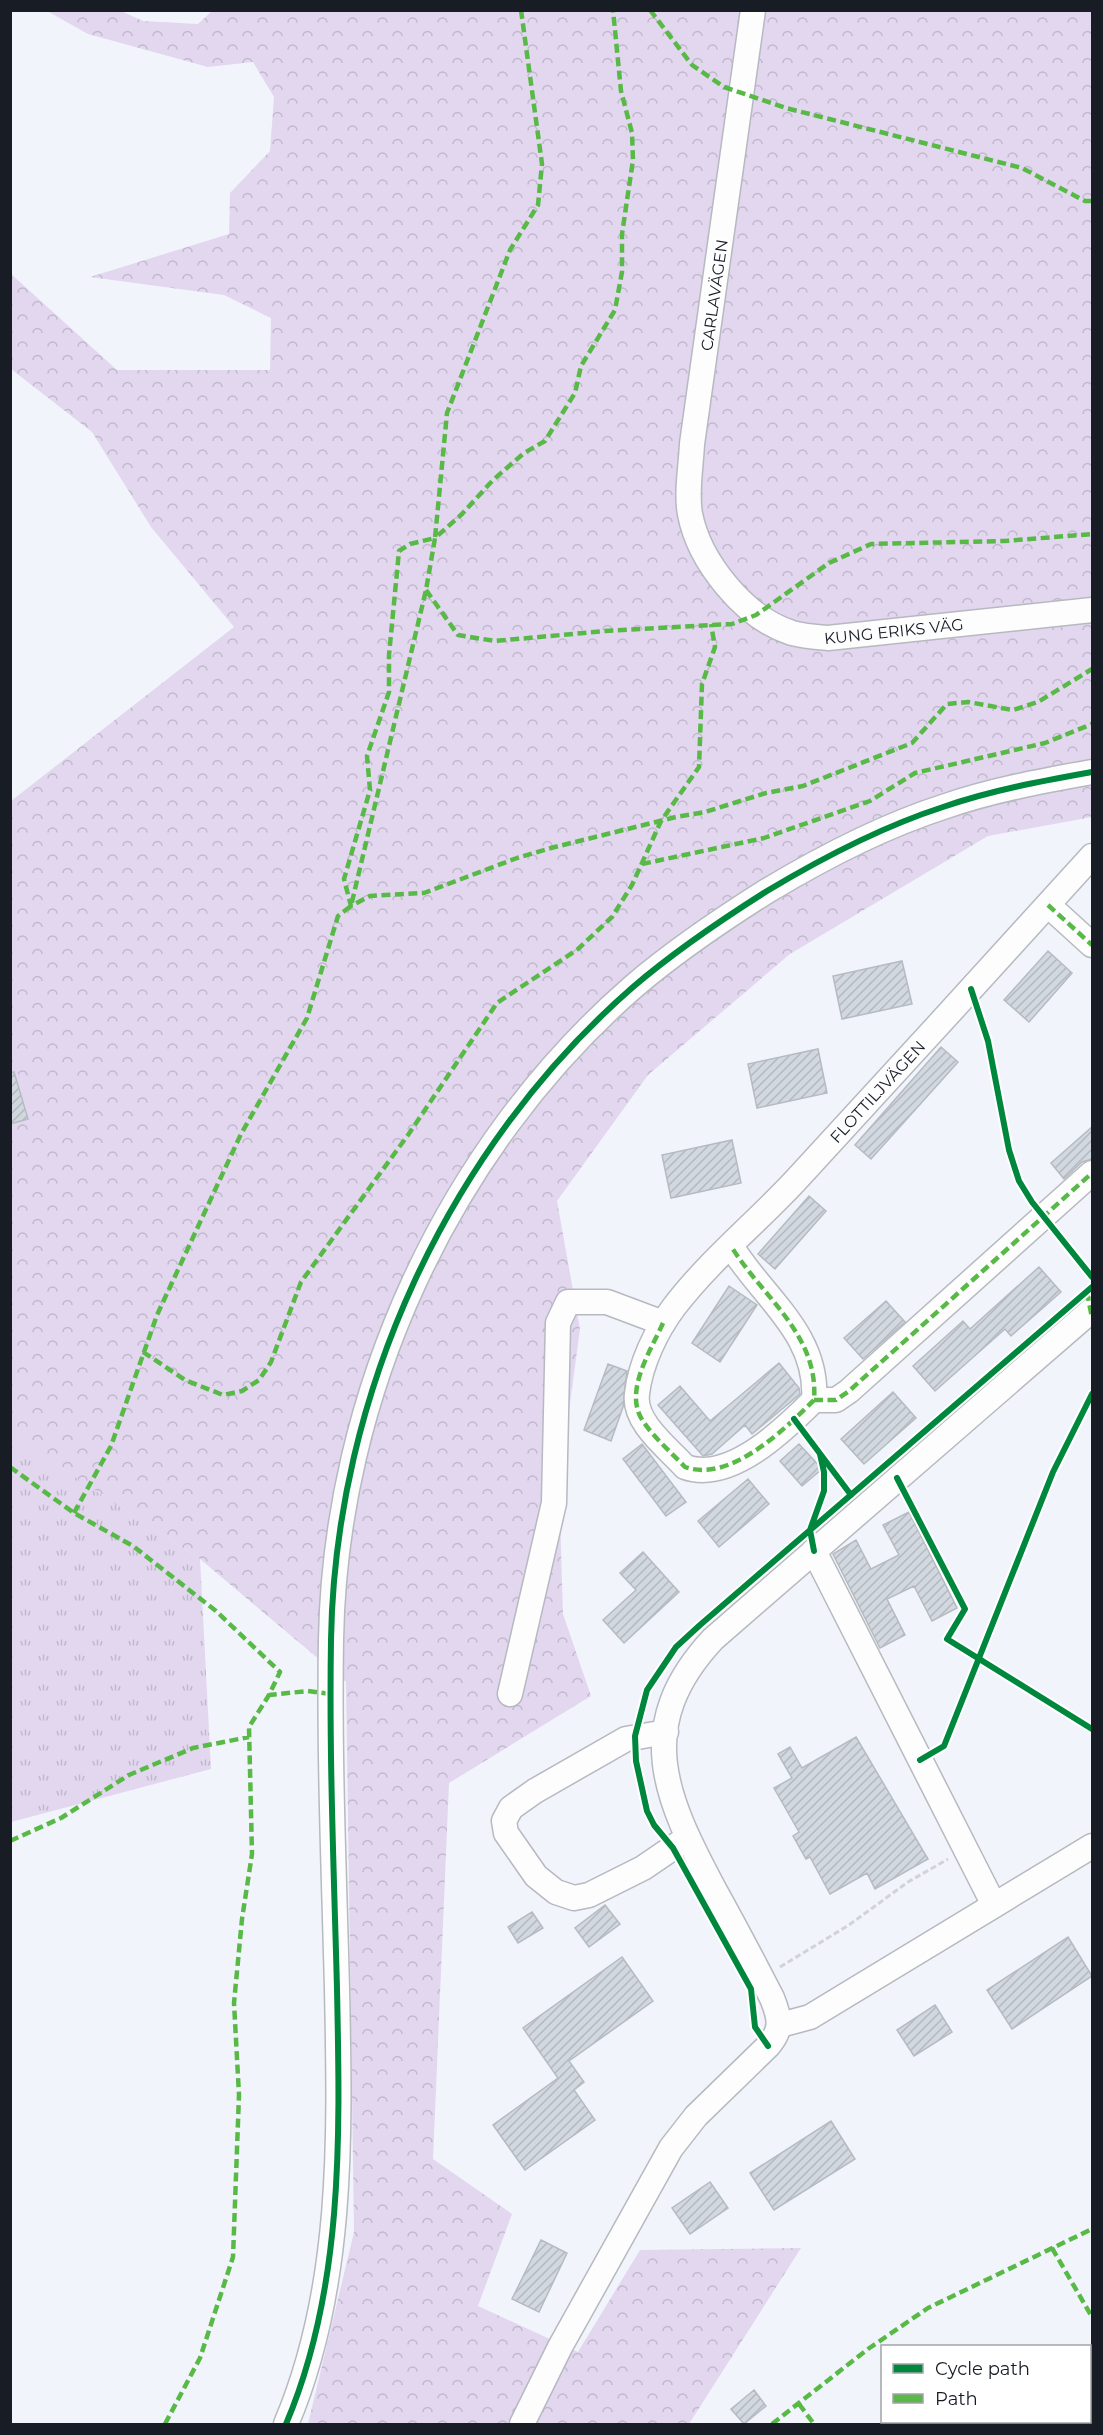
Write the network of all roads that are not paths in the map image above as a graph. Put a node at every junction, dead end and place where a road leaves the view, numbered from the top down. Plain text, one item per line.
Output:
1 (753, 10) edge
2 (717, 574) joint
3 (1092, 610) edge
4 (1092, 772) edge
5 (1092, 856) edge
6 (1048, 904) junction
7 (1092, 945) edge
8 (1092, 1173) edge
9 (731, 1246) junction
10 (1092, 1310) edge
11 (663, 1323) junction
12 (814, 1400) junction
13 (814, 1551) junction
14 (510, 1694) dead end
15 (666, 1732) junction
16 (687, 1838) junction
17 (1092, 1846) edge
18 (994, 1905) junction
19 (780, 2025) junction
20 (286, 2424) edge
21 (522, 2424) edge

1 - 2 street, CARLAVÄGEN
2 - 3 street, KUNG ERIKS VÄG
4 - 20 street
5 - 6 street, FLOTTILJVÄGEN
6 - 7 street
6 - 9 street, FLOTTILJVÄGEN
8 - 12 street
9 - 11 street, FLOTTILJVÄGEN
9 - 12 street
10 - 13 street
11 - 12 street
11 - 14 street
13 - 15 street
13 - 18 street
15 - 16 street
15 - 16 street
16 - 19 street
17 - 18 street
18 - 19 street
19 - 21 street

